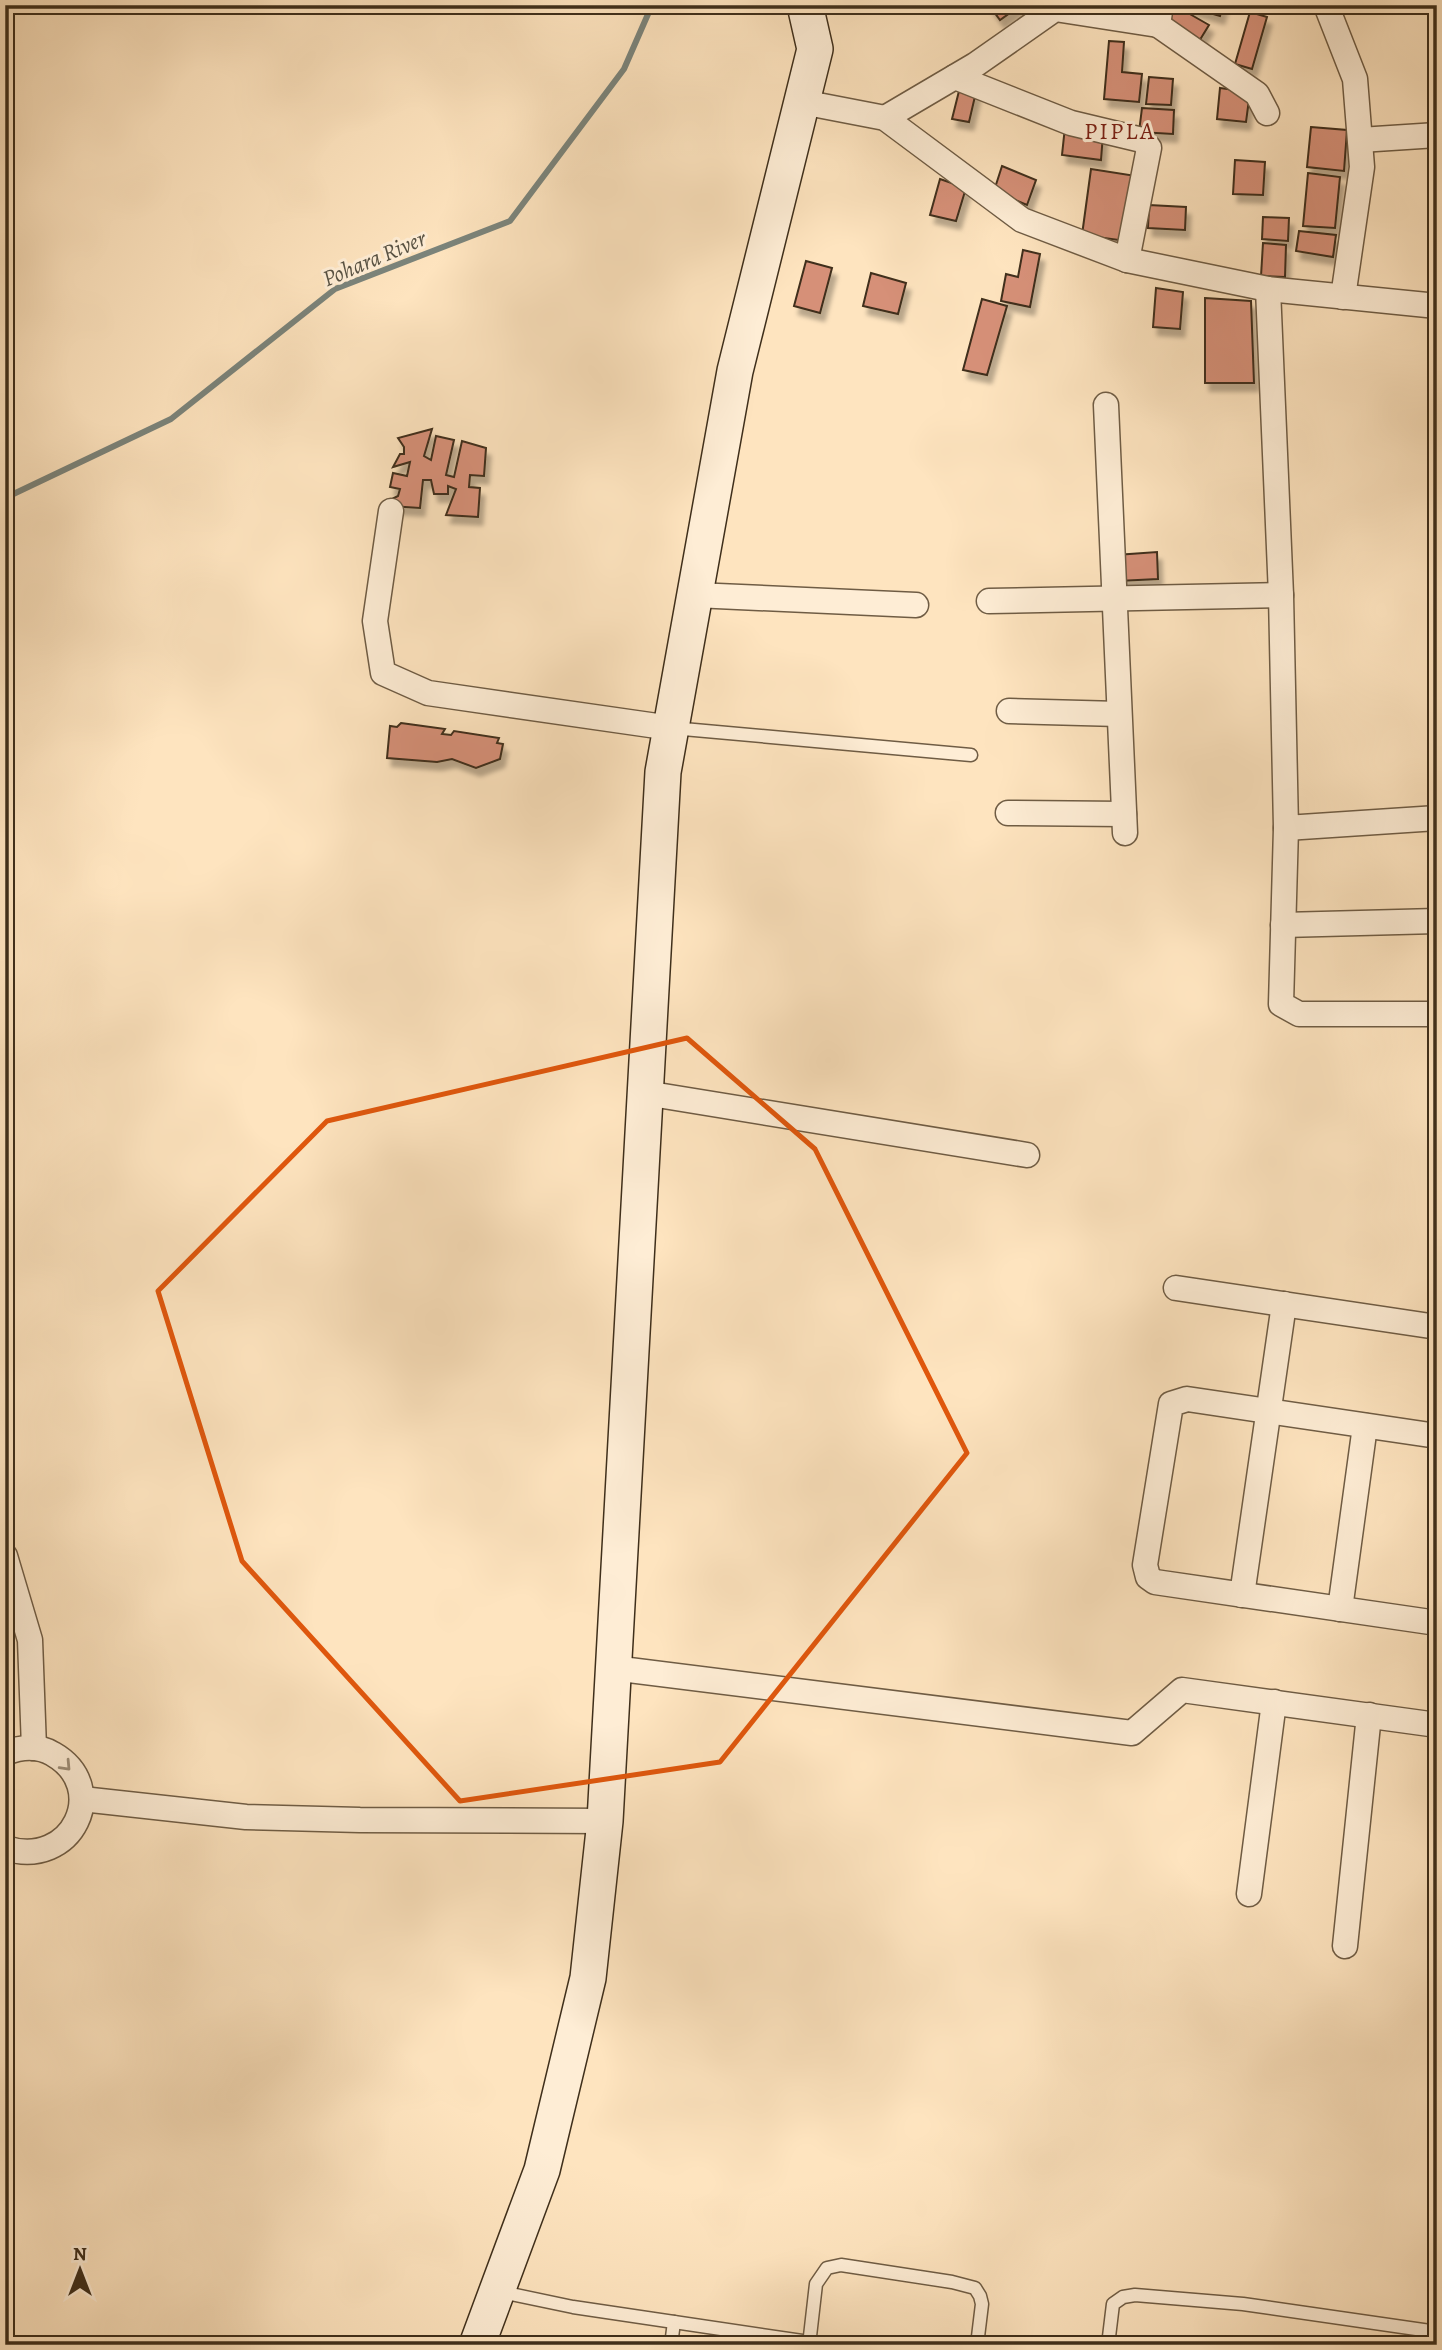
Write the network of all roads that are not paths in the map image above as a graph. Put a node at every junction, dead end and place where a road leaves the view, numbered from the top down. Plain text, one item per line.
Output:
1 (805, 5) edge
2 (1326, 5) edge
3 (1159, 15) edge
4 (955, 77) junction
5 (802, 102) junction
6 (1267, 113) dead end
7 (885, 118) junction
8 (1437, 135) edge
9 (1360, 140) junction
10 (1127, 260) junction
11 (1268, 289) junction
12 (1343, 297) junction
13 (1437, 306) edge
14 (1105, 405) dead end
15 (391, 510) dead end
16 (695, 595) junction
17 (1281, 595) junction
18 (1113, 598) junction
19 (989, 601) dead end
20 (916, 605) dead end
21 (1010, 711) dead end
22 (1119, 714) junction
23 (671, 728) junction
24 (971, 755) dead end
25 (1008, 813) dead end
26 (1437, 818) edge
27 (1286, 828) junction
28 (1437, 921) edge
29 (1283, 925) junction
30 (1437, 1014) edge
31 (645, 1093) junction
32 (1027, 1155) dead end
33 (1176, 1288) dead end
34 (1284, 1304) junction
35 (1437, 1327) edge
36 (1268, 1411) junction
37 (1366, 1426) junction
38 (1437, 1436) edge
39 (5, 1556) edge
40 (1242, 1595) junction
41 (1340, 1609) junction
42 (1437, 1623) edge
43 (613, 1668) junction
44 (1274, 1702) junction
45 (1369, 1715) junction
46 (1437, 1725) edge
47 (34, 1748) junction
48 (5, 1753) edge
49 (82, 1800) junction
50 (605, 1821) junction
51 (5, 1848) edge
52 (1249, 1894) dead end
53 (1345, 1946) dead end
54 (497, 2291) junction
55 (674, 2322) junction
56 (1437, 2332) edge
57 (809, 2343) edge
58 (477, 2345) edge
59 (671, 2345) edge
60 (977, 2345) edge
61 (1108, 2345) edge

1 - 5 street
2 - 9 street
3 - 4 street
3 - 6 street
4 - 7 street
4 - 10 street
5 - 7 street
5 - 16 street
7 - 10 street
8 - 9 street
9 - 12 street
10 - 11 street
11 - 12 street
11 - 17 street
12 - 13 street
14 - 18 street
15 - 23 street
16 - 20 street
16 - 23 street
17 - 18 street
17 - 27 street
18 - 19 street
18 - 22 street
21 - 22 street
22 - 25 street
23 - 24 lane
23 - 31 street
26 - 27 street
27 - 29 street
28 - 29 street
29 - 30 street
31 - 32 street
31 - 43 street
33 - 34 street
34 - 35 street
34 - 36 street
36 - 37 street
36 - 40 street
36 - 40 street
37 - 38 street
37 - 41 street
39 - 47 street
40 - 41 street
41 - 42 street
43 - 44 street
43 - 50 street
44 - 45 street
44 - 52 street
45 - 46 street
45 - 53 street
47 - 48 street
47 -> 49 street
49 - 50 street
49 - 51 street
50 - 54 street
54 - 55 lane
54 - 58 street
55 - 57 lane
55 - 59 lane
56 - 61 lane
57 - 60 lane

